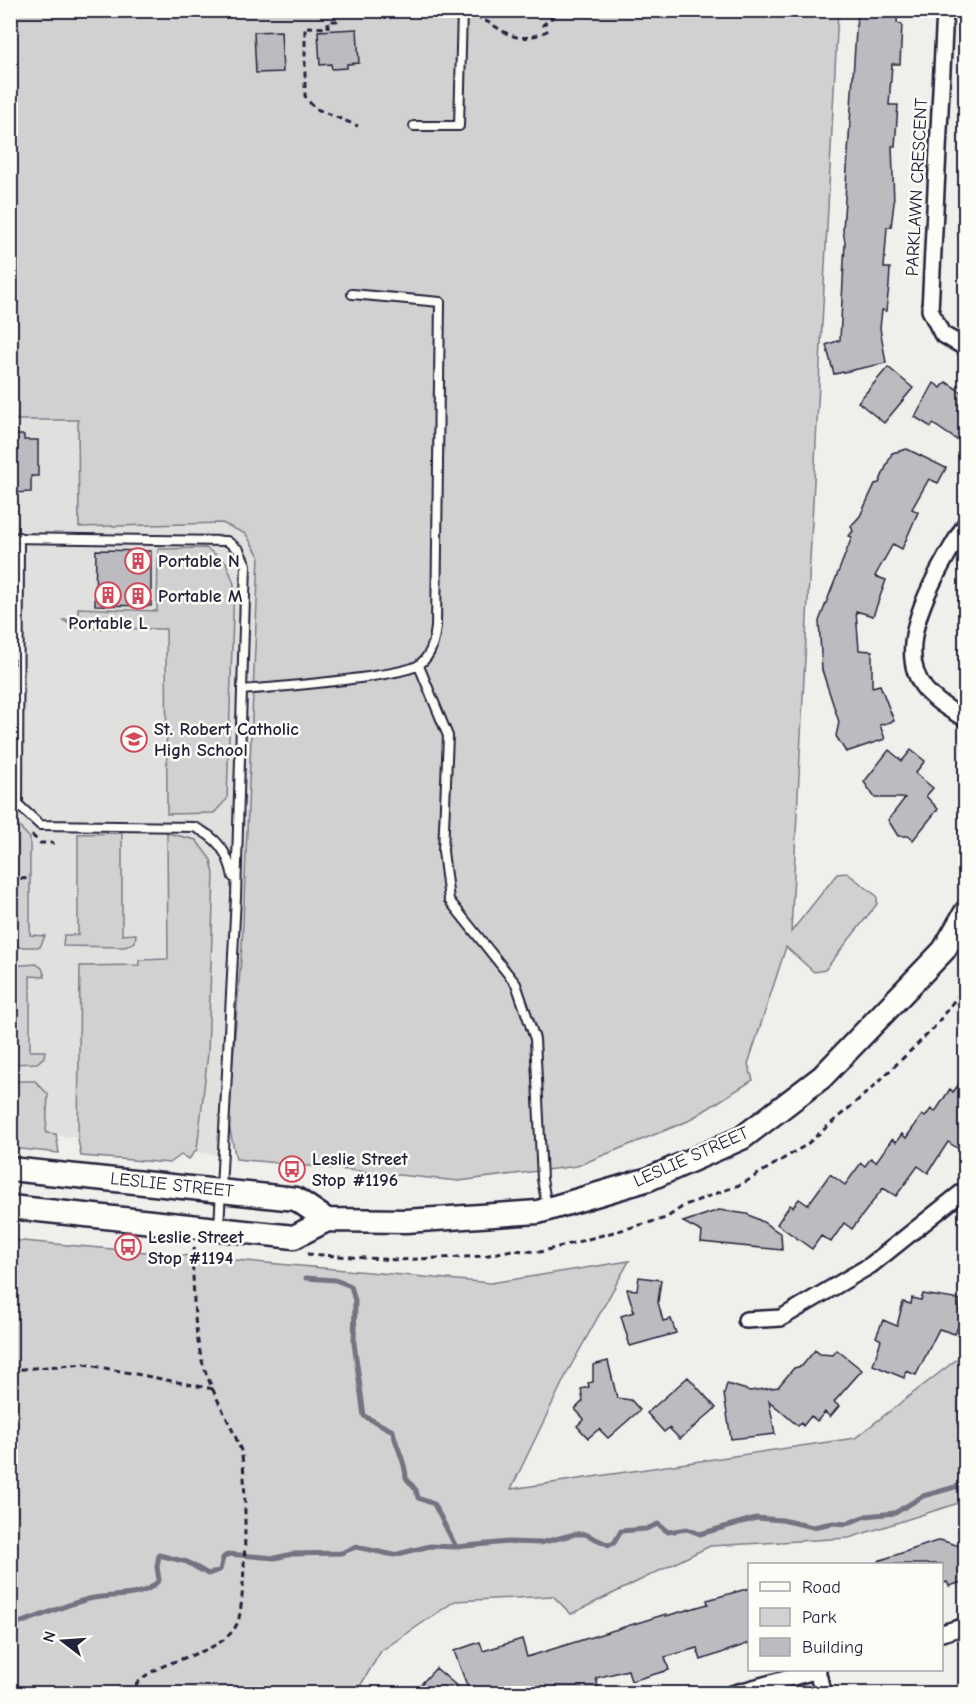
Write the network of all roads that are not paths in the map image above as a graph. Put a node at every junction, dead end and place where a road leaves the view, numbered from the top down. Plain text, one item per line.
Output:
1 (462, 10) edge
2 (945, 10) edge
3 (414, 126) dead end
4 (352, 294) dead end
5 (966, 348) edge
6 (966, 523) edge
7 (15, 538) edge
8 (418, 666) junction
9 (242, 690) junction
10 (966, 719) edge
11 (10, 797) edge
12 (18, 805) junction
13 (236, 897) junction
14 (966, 912) edge
15 (10, 1168) edge
16 (220, 1190) junction
17 (966, 1190) edge
18 (10, 1207) edge
19 (547, 1209) junction
20 (327, 1220) junction
21 (219, 1230) junction
22 (746, 1320) dead end
23 (966, 1626) edge
24 (943, 1634) edge
25 (814, 1671) edge
26 (818, 1671) edge
27 (732, 1694) edge
28 (823, 1694) edge

1 - 3 lane
2 - 5 street, PARKLAWN CRESCENT
4 - 8 lane
6 - 10 street
7 - 9 lane
7 - 12 lane
8 - 9 lane
8 - 19 lane
9 - 13 lane
11 - 12 lane
12 - 13 lane
13 - 16 lane
14 - 19 main road, LESLIE STREET
15 - 16 main road, LESLIE STREET
16 - 20 main road, LESLIE STREET
16 - 21 lane
17 - 22 street
18 - 21 main road, LESLIE STREET
19 - 20 main road, LESLIE STREET
20 - 21 main road, LESLIE STREET
23 - 24 street
25 - 27 street
26 - 28 street

